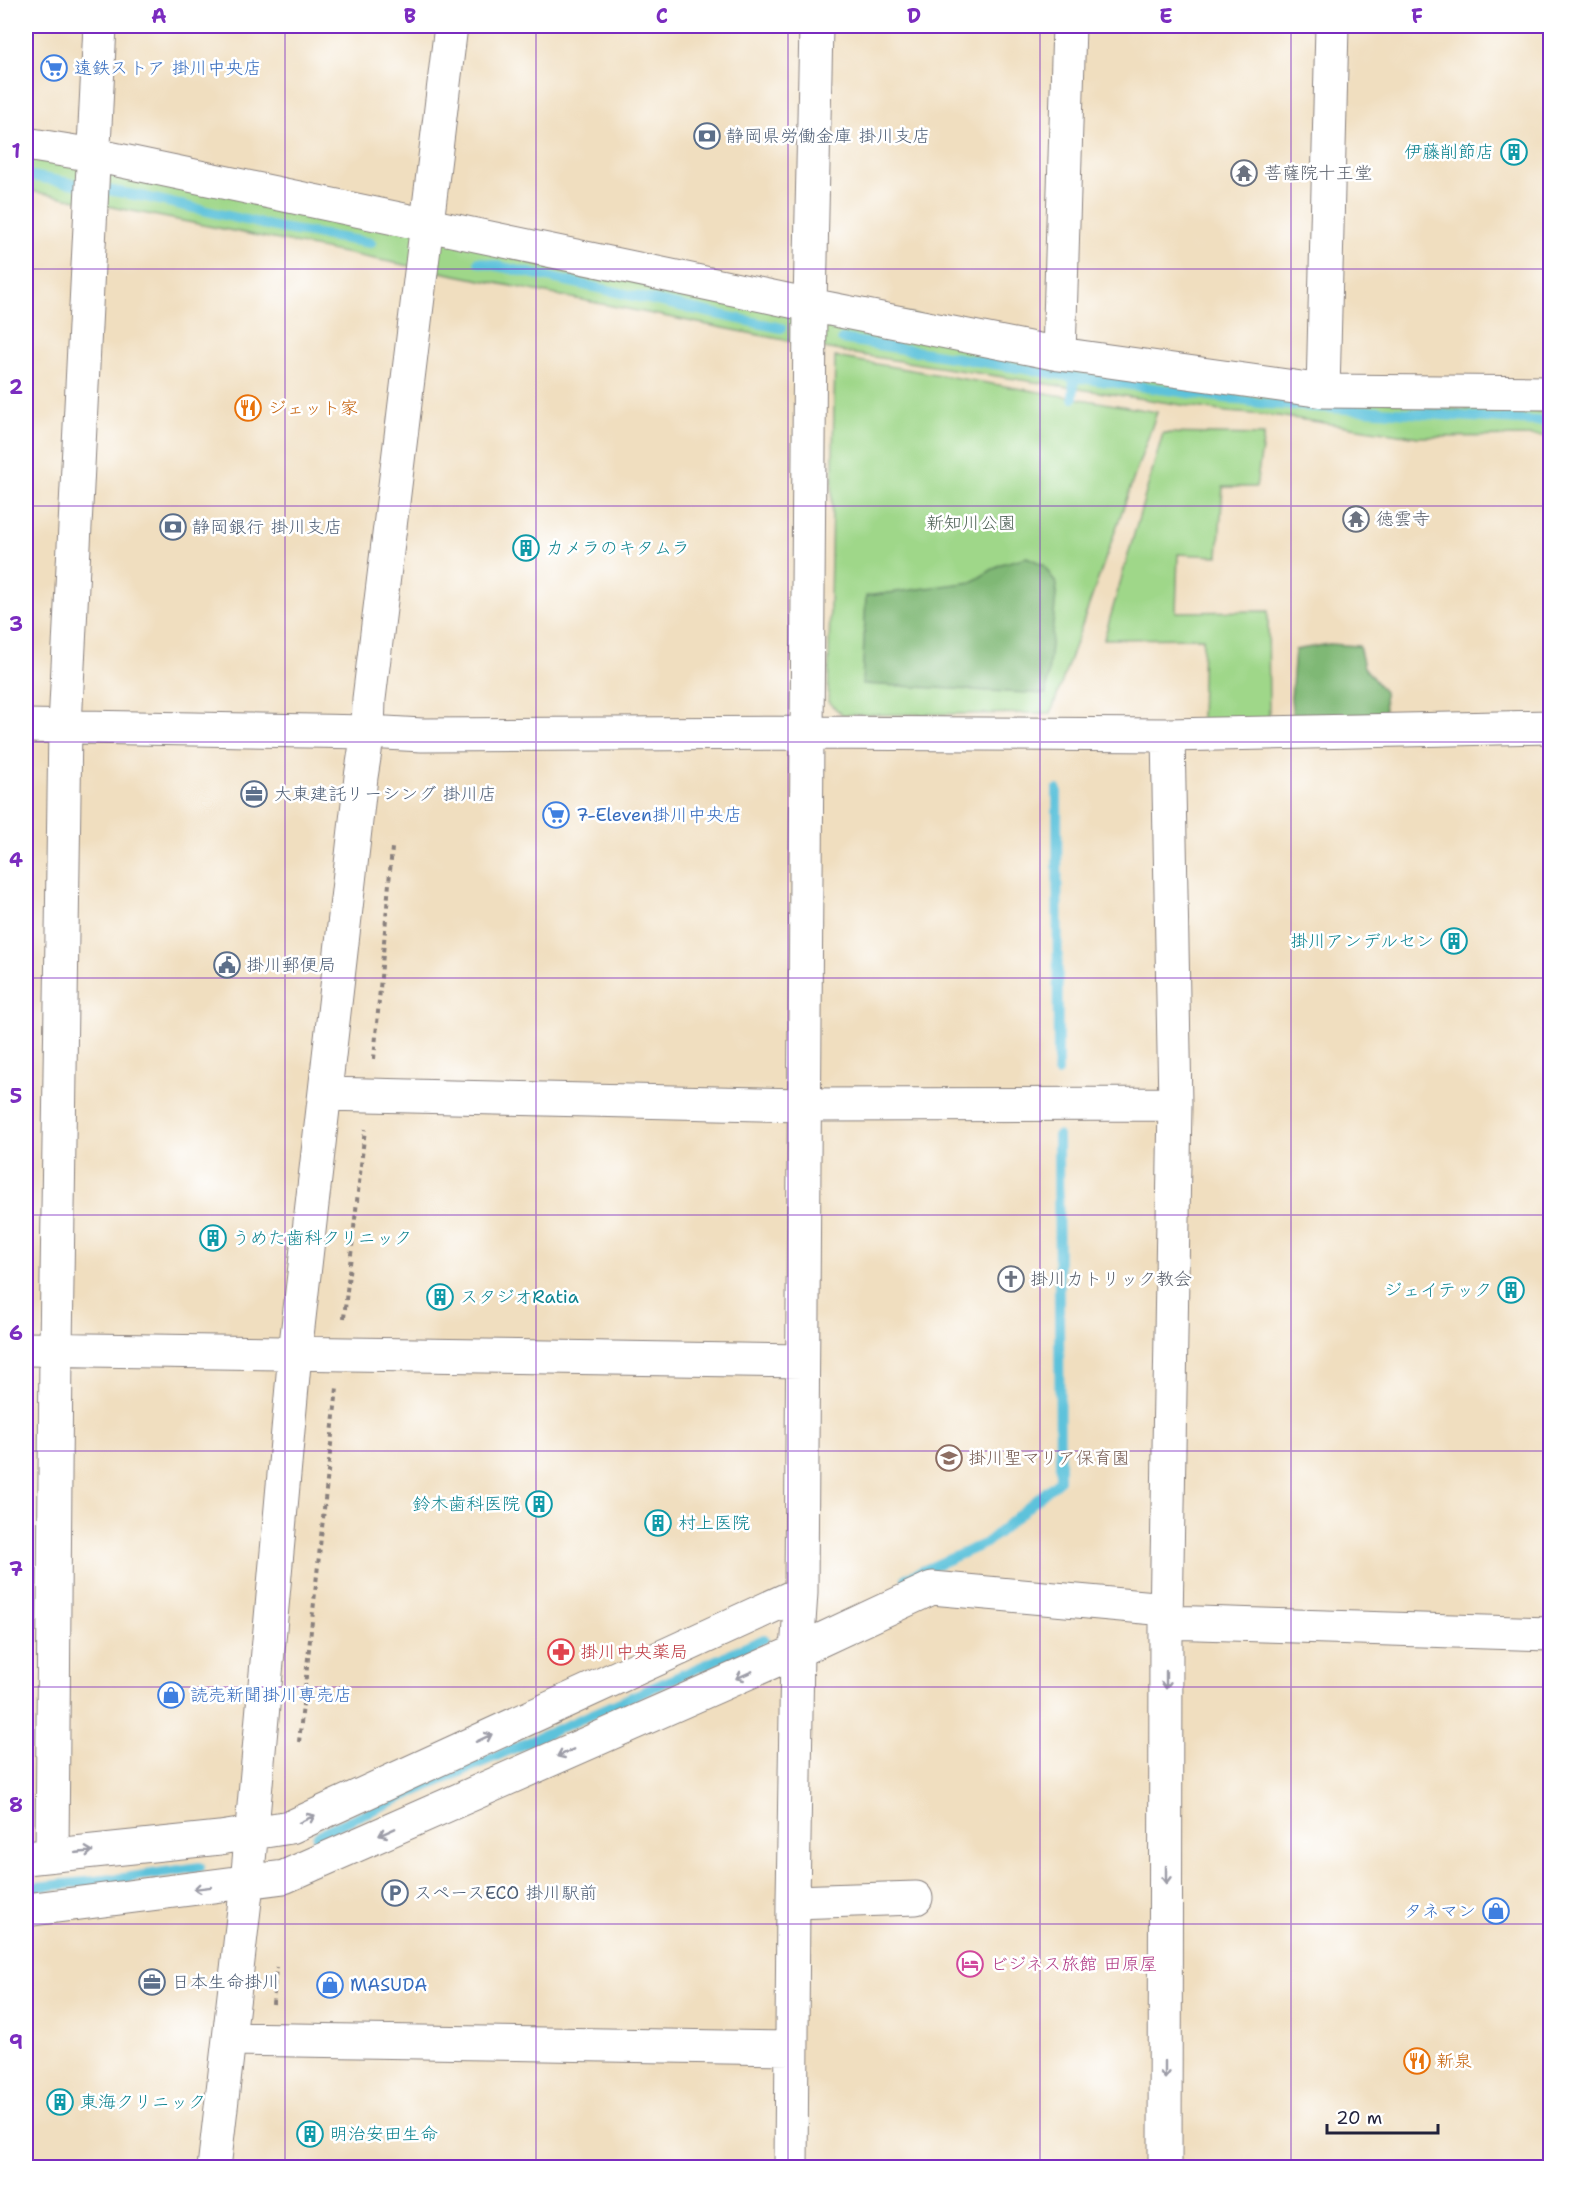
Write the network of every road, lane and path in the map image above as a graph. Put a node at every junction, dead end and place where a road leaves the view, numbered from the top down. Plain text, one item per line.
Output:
1 (100, 26) edge
2 (451, 26) edge
3 (816, 26) edge
4 (1068, 26) edge
5 (1332, 26) edge
6 (26, 144) edge
7 (94, 155) junction
8 (428, 225) junction
9 (810, 305) junction
10 (1059, 354) junction
11 (1323, 391) junction
12 (1551, 393) edge
13 (26, 726) edge
14 (65, 726) junction
15 (1551, 727) edge
16 (368, 732) junction
17 (807, 733) junction
18 (1168, 735) junction
19 (393, 839) dead end
20 (325, 1094) junction
21 (370, 1095) junction
22 (1175, 1104) junction
23 (803, 1105) junction
24 (40, 1349) edge
25 (295, 1353) junction
26 (340, 1353) junction
27 (801, 1361) junction
28 (801, 1593) junction
29 (1166, 1615) junction
30 (1551, 1634) edge
31 (798, 1651) junction
32 (298, 1749) dead end
33 (251, 1832) junction
34 (39, 1857) edge
35 (247, 1883) junction
36 (916, 1898) dead end
37 (793, 1902) junction
38 (26, 1910) edge
39 (231, 2039) junction
40 (791, 2048) junction
41 (214, 2168) edge
42 (791, 2168) edge
43 (1165, 2168) edge

1 - 7 street
2 - 8 street
3 - 9 street
4 - 10 street
5 - 11 street
6 - 7 street
7 - 8 street
7 - 14 street
8 - 9 street
8 - 16 street
9 - 10 street
9 - 17 street
10 - 11 street
11 - 12 street
13 - 14 street
14 - 16 street
14 - 24 street
15 - 18 street
16 - 17 street
16 - 20 street
17 - 18 street
17 - 23 street
18 - 22 street
19 - 21 path
20 - 21 street
20 - 25 street
21 - 23 street
21 - 26 path
22 - 23 street
22 - 29 street
23 - 27 street
24 - 25 street
24 - 34 street
25 - 26 street
25 - 33 street
26 - 27 street
26 - 32 path
27 - 28 street
28 - 31 street
33 -> 28 street
29 - 30 street
29 - 31 street
29 -> 43 street
31 -> 35 street
31 - 37 street
34 -> 33 street
33 - 35 street
35 -> 38 street
35 - 39 street
36 - 37 street
37 - 40 street
39 - 40 street
39 - 41 street
40 - 42 street

